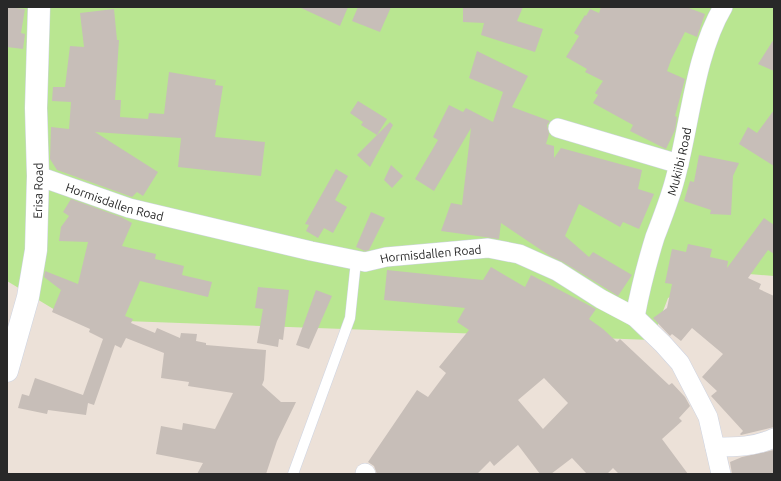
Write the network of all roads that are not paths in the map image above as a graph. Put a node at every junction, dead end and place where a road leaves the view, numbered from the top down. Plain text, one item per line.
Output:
1 (39, 7) edge
2 (723, 7) edge
3 (558, 128) dead end
4 (679, 164) junction
5 (38, 176) junction
6 (356, 261) junction
7 (635, 317) junction
8 (7, 372) edge
9 (774, 438) edge
10 (715, 446) junction
11 (293, 474) edge
12 (720, 474) edge

1 - 5 street, Erisa Road
2 - 4 street, Mukiibi Road
3 - 4 street
4 - 7 street, Mukiibi Road
5 - 6 street, Hormisdallen Road
5 - 8 street, Erisa Road
6 - 7 street, Hormisdallen Road
6 - 11 lane
7 - 10 street, Hormisdallen Road
9 - 10 street
10 - 12 street, Hormisdallen Road

